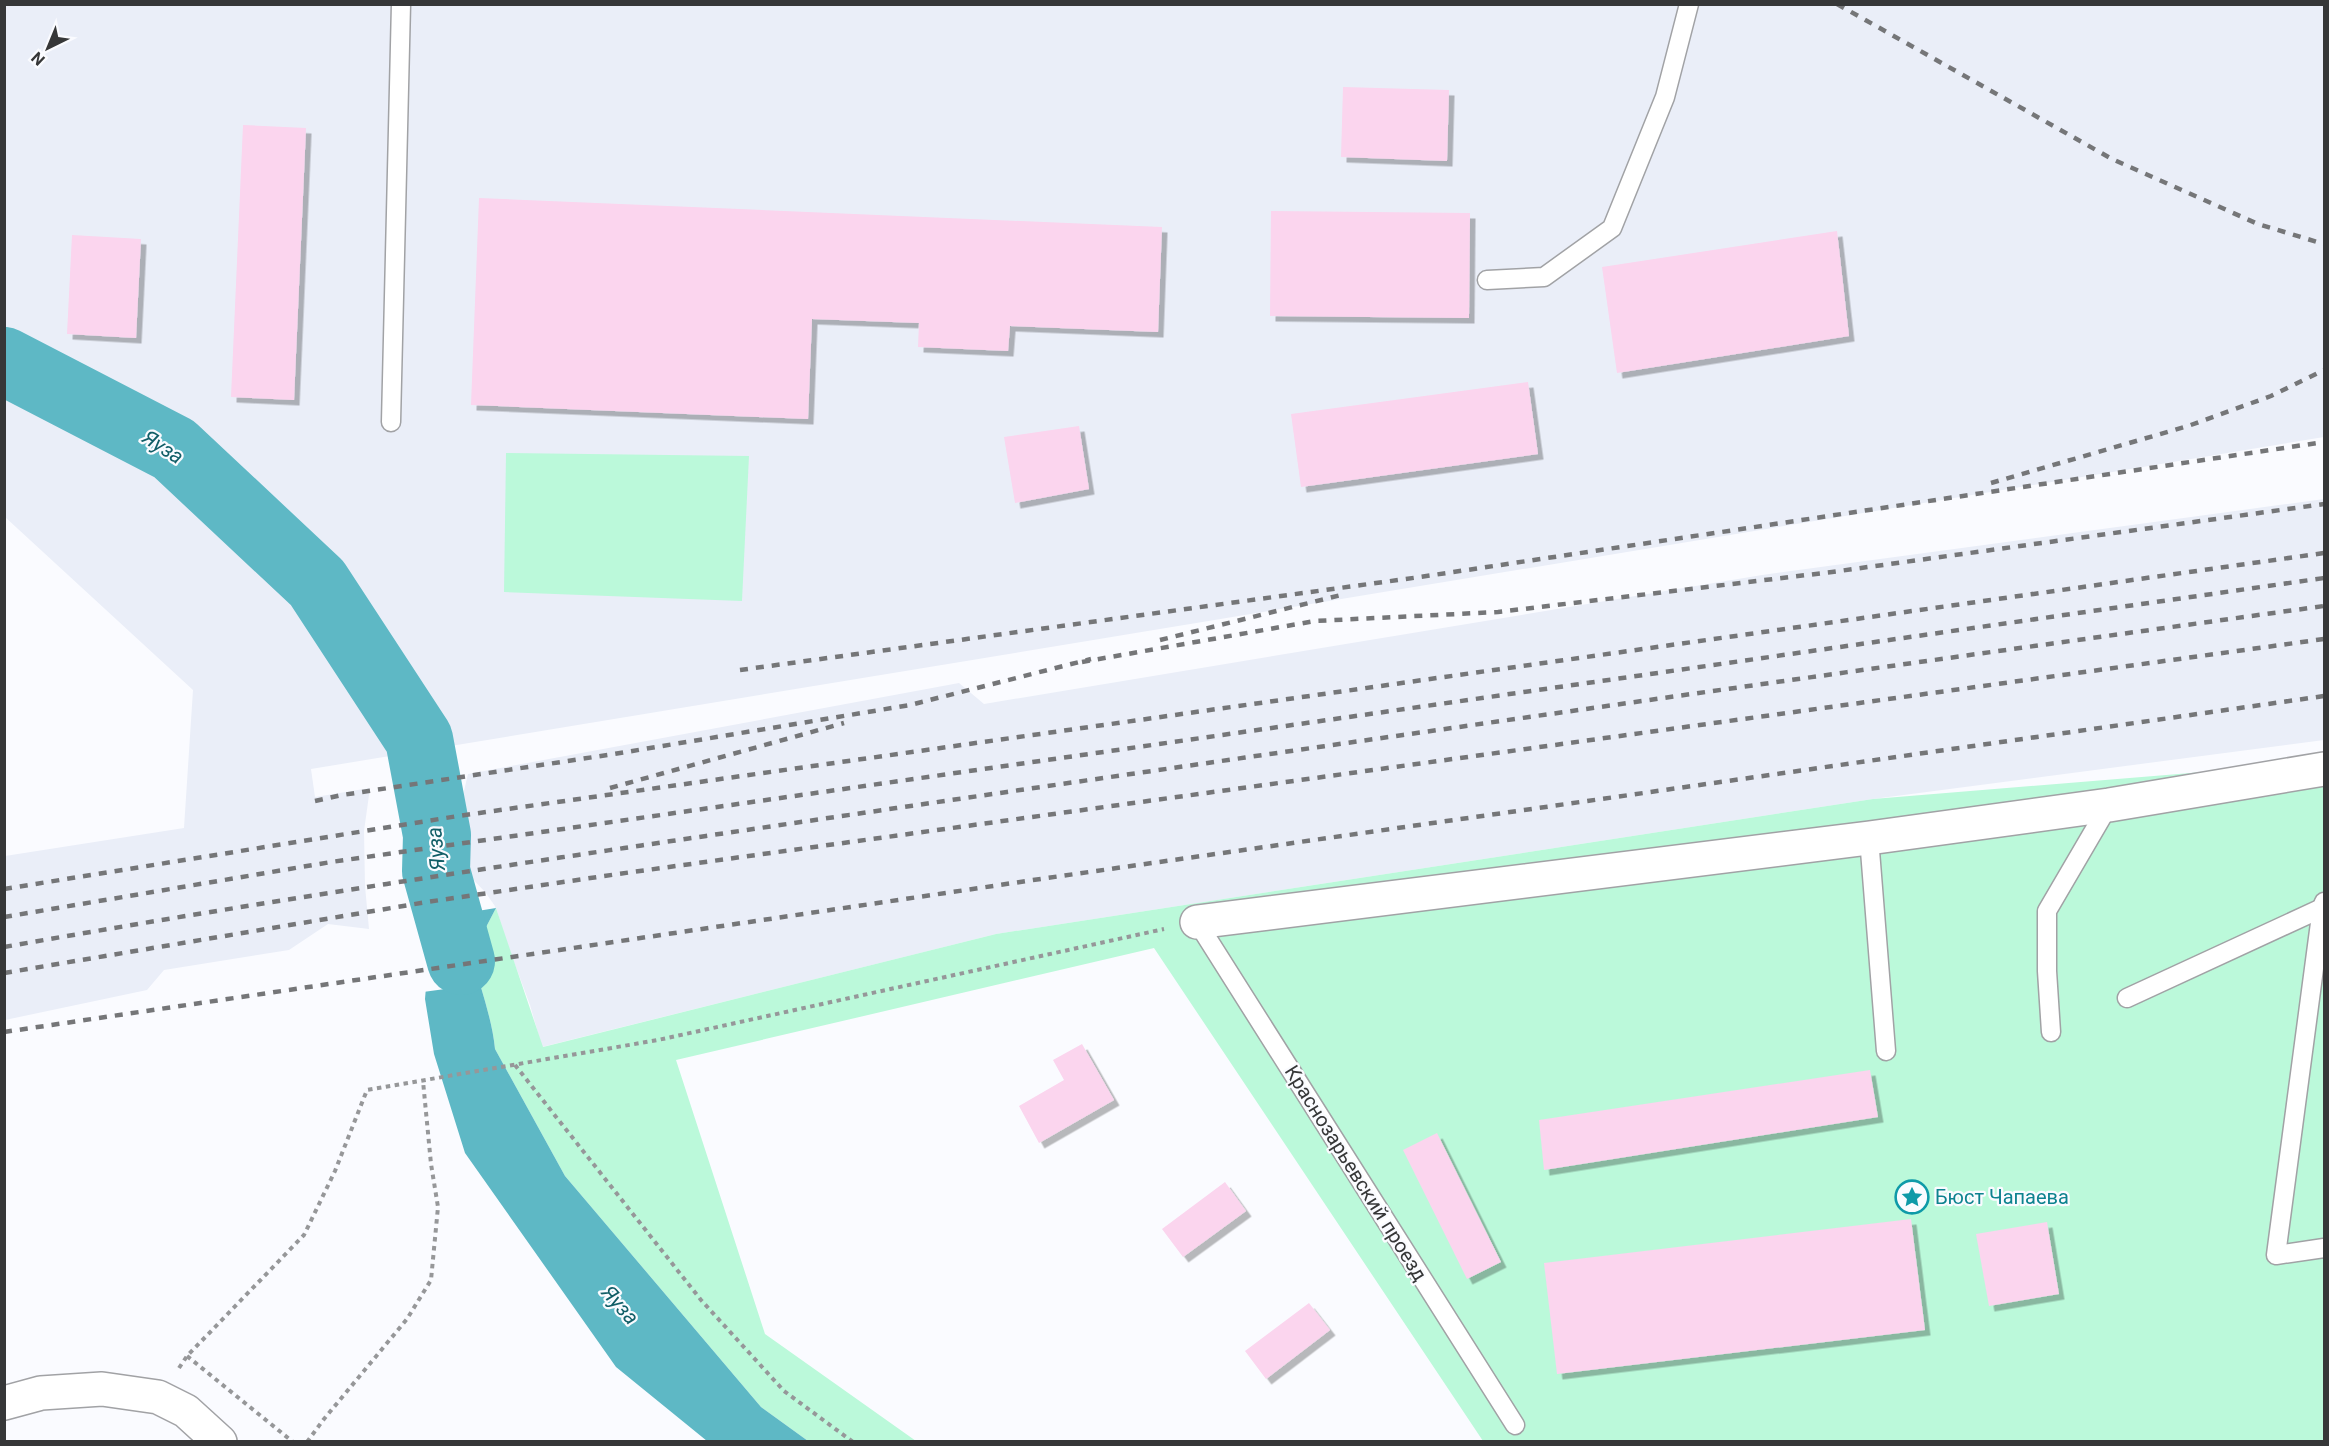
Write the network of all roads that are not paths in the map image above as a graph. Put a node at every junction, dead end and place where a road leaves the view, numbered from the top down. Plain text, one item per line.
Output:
1 (401, 4) edge
2 (1689, 4) edge
3 (1487, 280) dead end
4 (391, 422) dead end
5 (2325, 769) edge
6 (2109, 805) junction
7 (1869, 838) junction
8 (2323, 905) edge
9 (1197, 922) joint
10 (2127, 998) dead end
11 (2051, 1032) dead end
12 (1886, 1051) dead end
13 (2325, 1248) edge
14 (4, 1403) edge
15 (1515, 1425) dead end
16 (220, 1442) edge

1 - 4 lane
2 - 3 lane
5 - 6 street
6 - 7 street
6 - 11 lane
7 - 9 street
7 - 12 lane
8 - 10 lane
8 - 13 lane
9 - 15 lane, Краснозарьевский проезд
14 - 16 street

